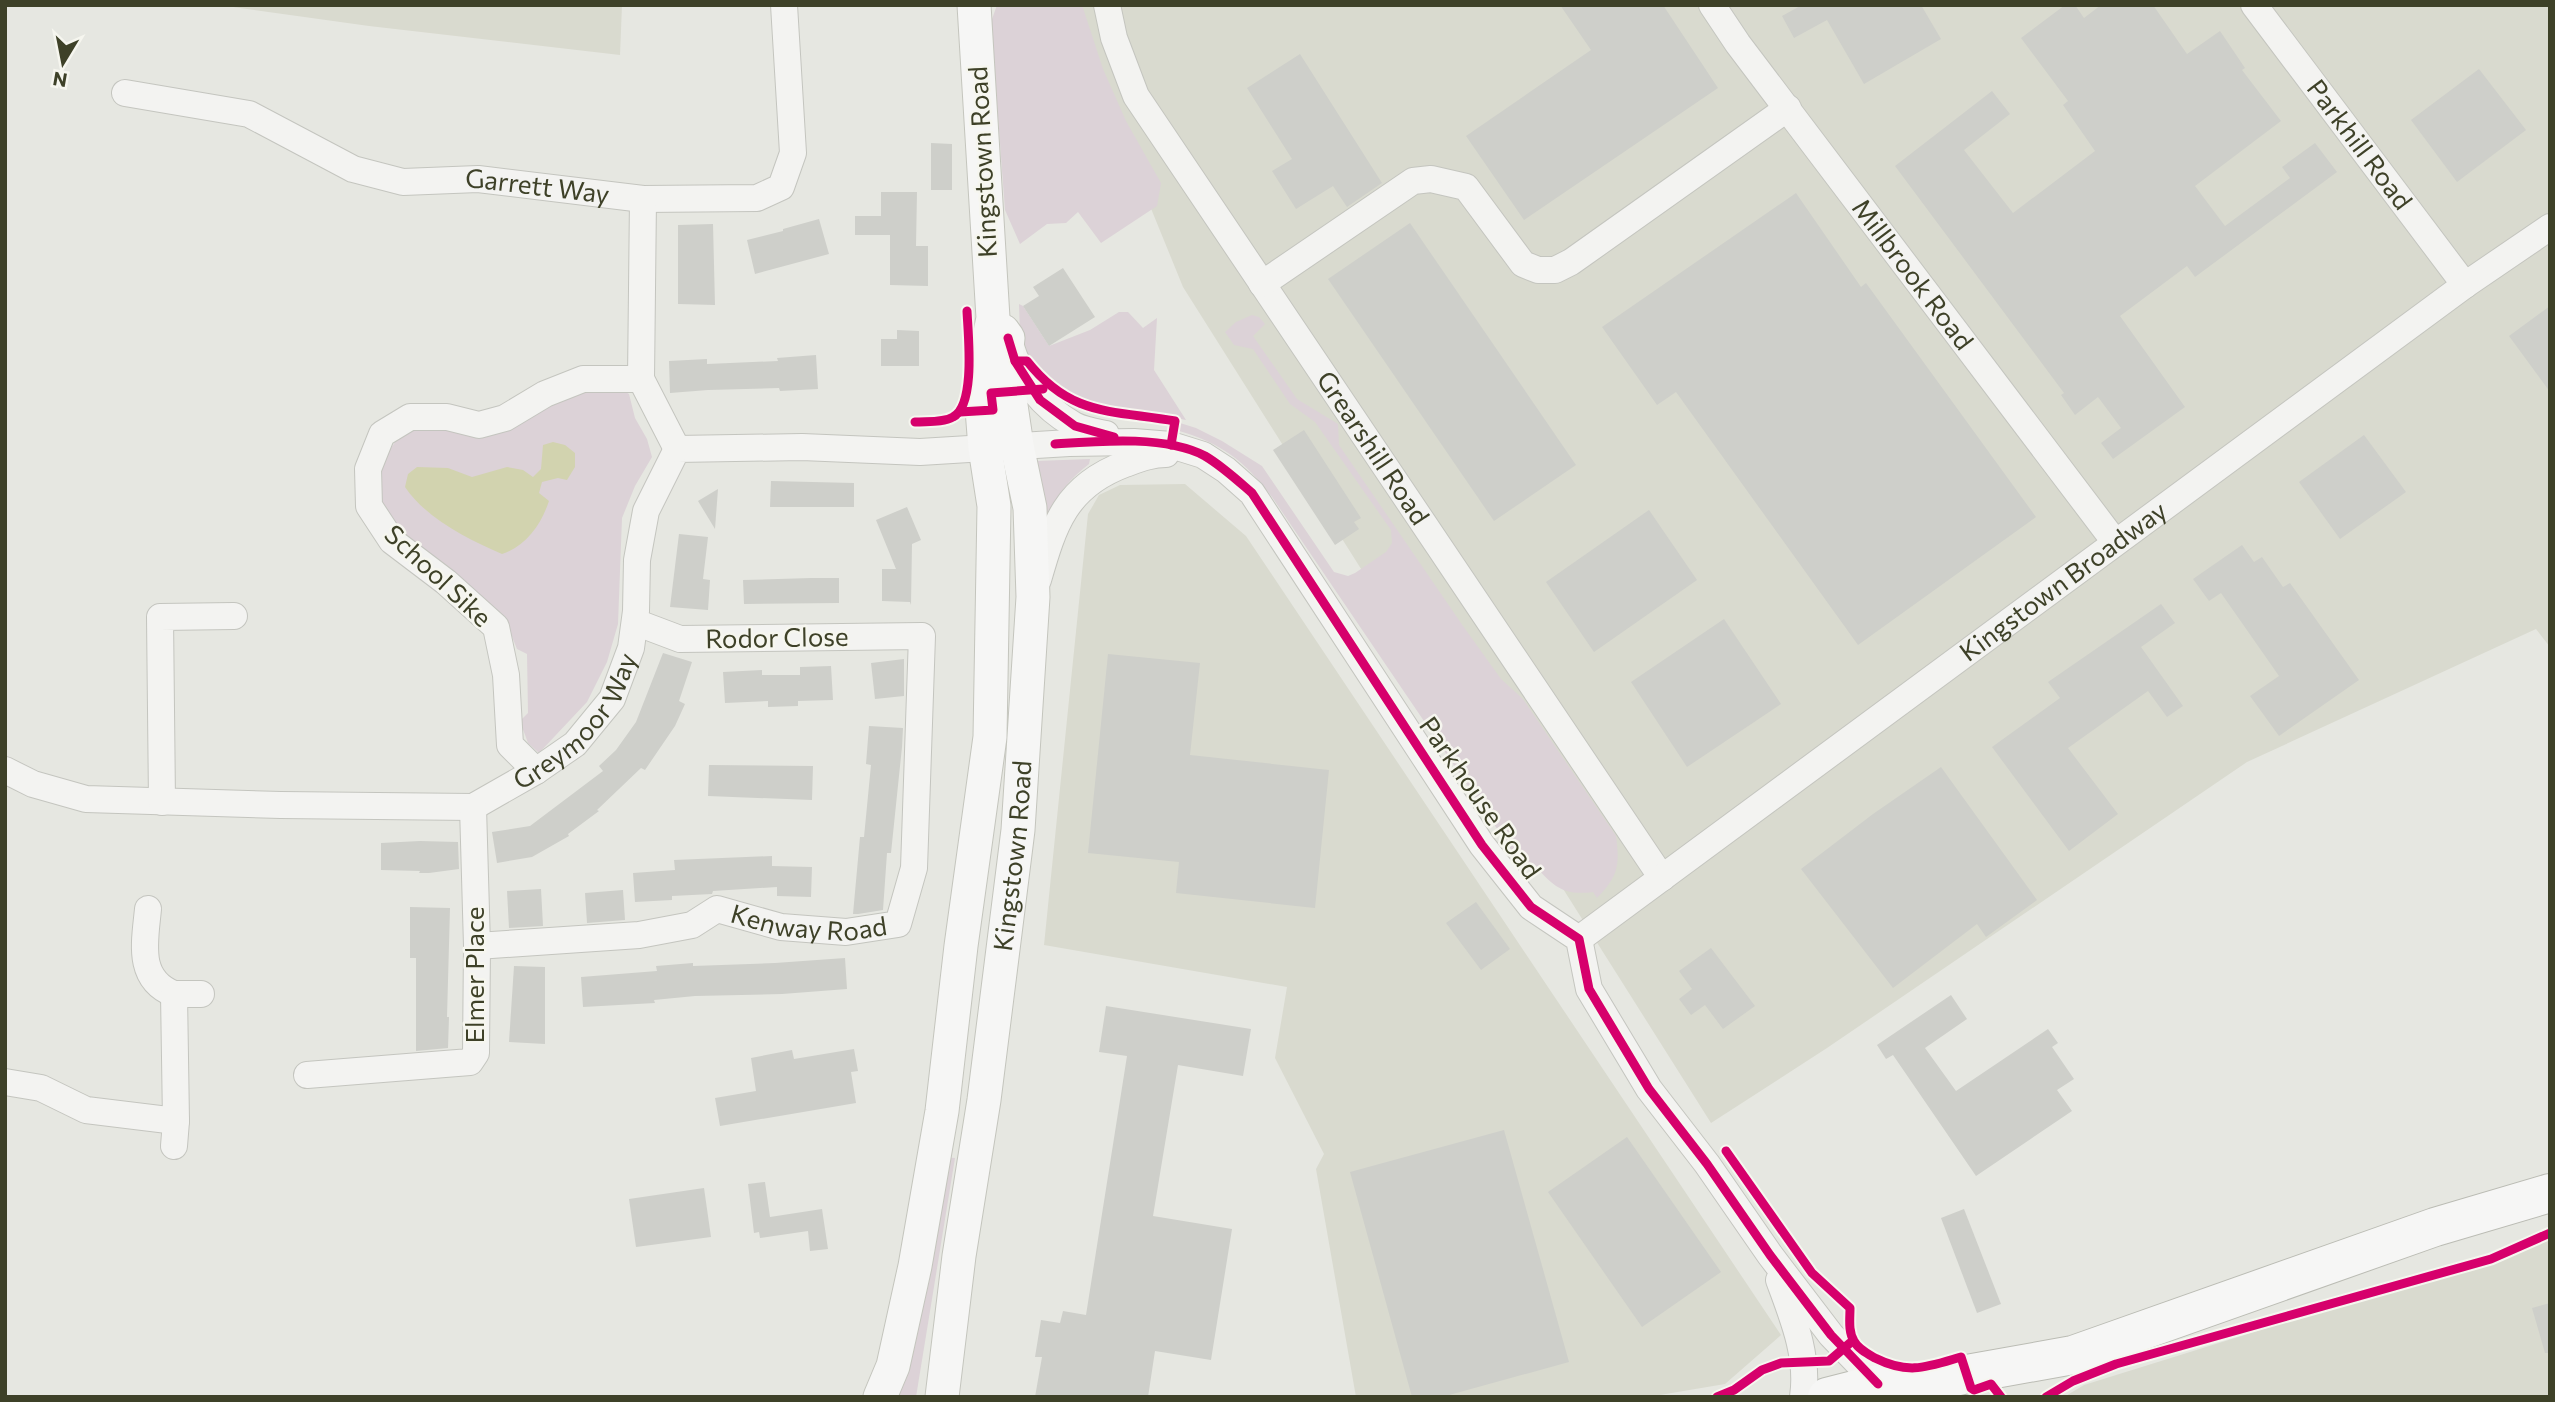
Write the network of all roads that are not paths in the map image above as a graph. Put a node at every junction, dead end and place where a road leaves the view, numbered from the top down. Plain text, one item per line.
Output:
1 (784, 5) edge
2 (974, 5) edge
3 (1107, 5) edge
4 (1713, 5) edge
5 (2254, 5) edge
6 (125, 93) dead end
7 (1788, 108) junction
8 (643, 199) junction
9 (2550, 228) edge
10 (1262, 284) junction
11 (2466, 285) junction
12 (1001, 328) junction
13 (641, 379) junction
14 (1135, 442) junction
15 (1001, 447) junction
16 (677, 449) junction
17 (1203, 455) junction
18 (2115, 542) junction
19 (1033, 597) junction
20 (234, 616) dead end
21 (635, 622) junction
22 (922, 636) joint
23 (5, 770) edge
24 (536, 771) junction
25 (163, 802) junction
26 (473, 807) junction
27 (1662, 878) junction
28 (148, 909) dead end
29 (1579, 939) junction
30 (477, 946) junction
31 (174, 993) junction
32 (201, 994) dead end
33 (307, 1075) dead end
34 (5, 1082) edge
35 (2550, 1193) edge
36 (1770, 1255) junction
37 (2073, 1354) junction
38 (1893, 1390) edge
39 (880, 1397) edge
40 (942, 1397) edge
41 (1803, 1397) edge
42 (1828, 1397) edge
43 (2002, 1397) edge

1 - 8 street, Garrett Way
2 - 12 main road, Kingstown Road
3 - 10 street, Grearshill Road
4 - 7 street, Millbrook Road
5 - 11 street, Parkhill Road
6 - 8 street, Garrett Way
7 - 10 street
7 - 18 street, Millbrook Road
8 - 13 street
9 - 11 street, Kingstown Broadway
10 - 27 street, Grearshill Road
11 - 18 street, Kingstown Broadway
12 - 14 street
12 - 15 main road, Kingstown Road
13 - 16 street
13 - 24 street, School Sike
14 - 15 street, Parkhouse Road
14 - 17 street, Parkhouse Road
15 - 16 street
15 - 19 main road, Kingstown Road
15 - 39 main road, Kingstown Road
16 - 21 street, Greymoor Way
17 - 19 street
17 - 29 street, Parkhouse Road
18 - 27 street, Kingstown Broadway
19 - 40 main road, Kingstown Road
20 - 25 street
21 - 22 street, Rodor Close
21 - 24 street, Greymoor Way
22 - 30 street, Kenway Road
23 - 25 street
24 - 26 street, Greymoor Way
25 - 26 street
26 - 30 street, Elmer Place
27 - 29 street, Kingstown Broadway
28 - 31 street
29 - 36 street
30 - 33 street, Elmer Place
31 - 32 street
31 - 34 street
35 - 37 highway
36 - 38 street
36 - 41 street
37 - 38 highway
37 - 43 highway
38 - 42 highway

